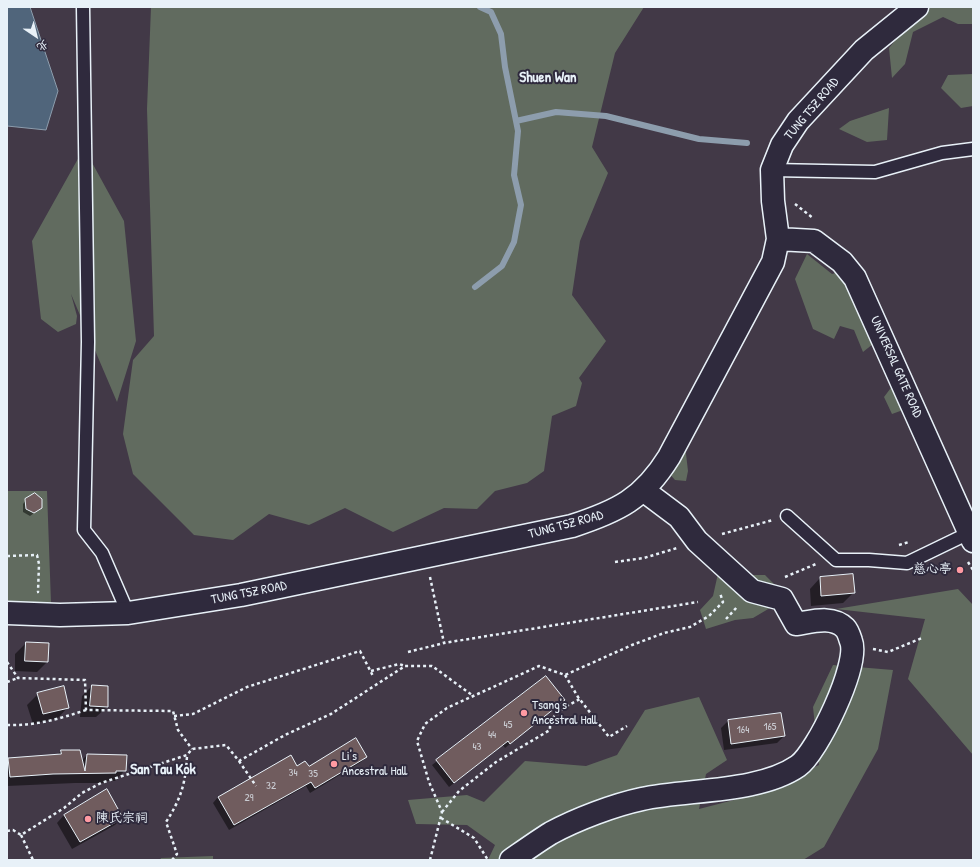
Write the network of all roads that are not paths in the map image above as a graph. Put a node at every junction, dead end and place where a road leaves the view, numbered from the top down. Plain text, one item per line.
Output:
1 (83, 7) edge
2 (918, 7) edge
3 (973, 149) edge
4 (772, 170) junction
5 (778, 239) junction
6 (643, 490) junction
7 (787, 516) dead end
8 (966, 538) edge
9 (7, 612) edge
10 (128, 613) junction
11 (511, 860) edge

1 - 10 lane
2 - 4 street, TUNG TSZ ROAD
3 - 4 lane
4 - 5 street, TUNG TSZ ROAD
5 - 6 street, TUNG TSZ ROAD
5 - 8 street, UNIVERSAL GATE ROAD
6 - 10 street, TUNG TSZ ROAD
6 - 11 street
7 - 8 lane
9 - 10 street, TUNG TSZ ROAD

